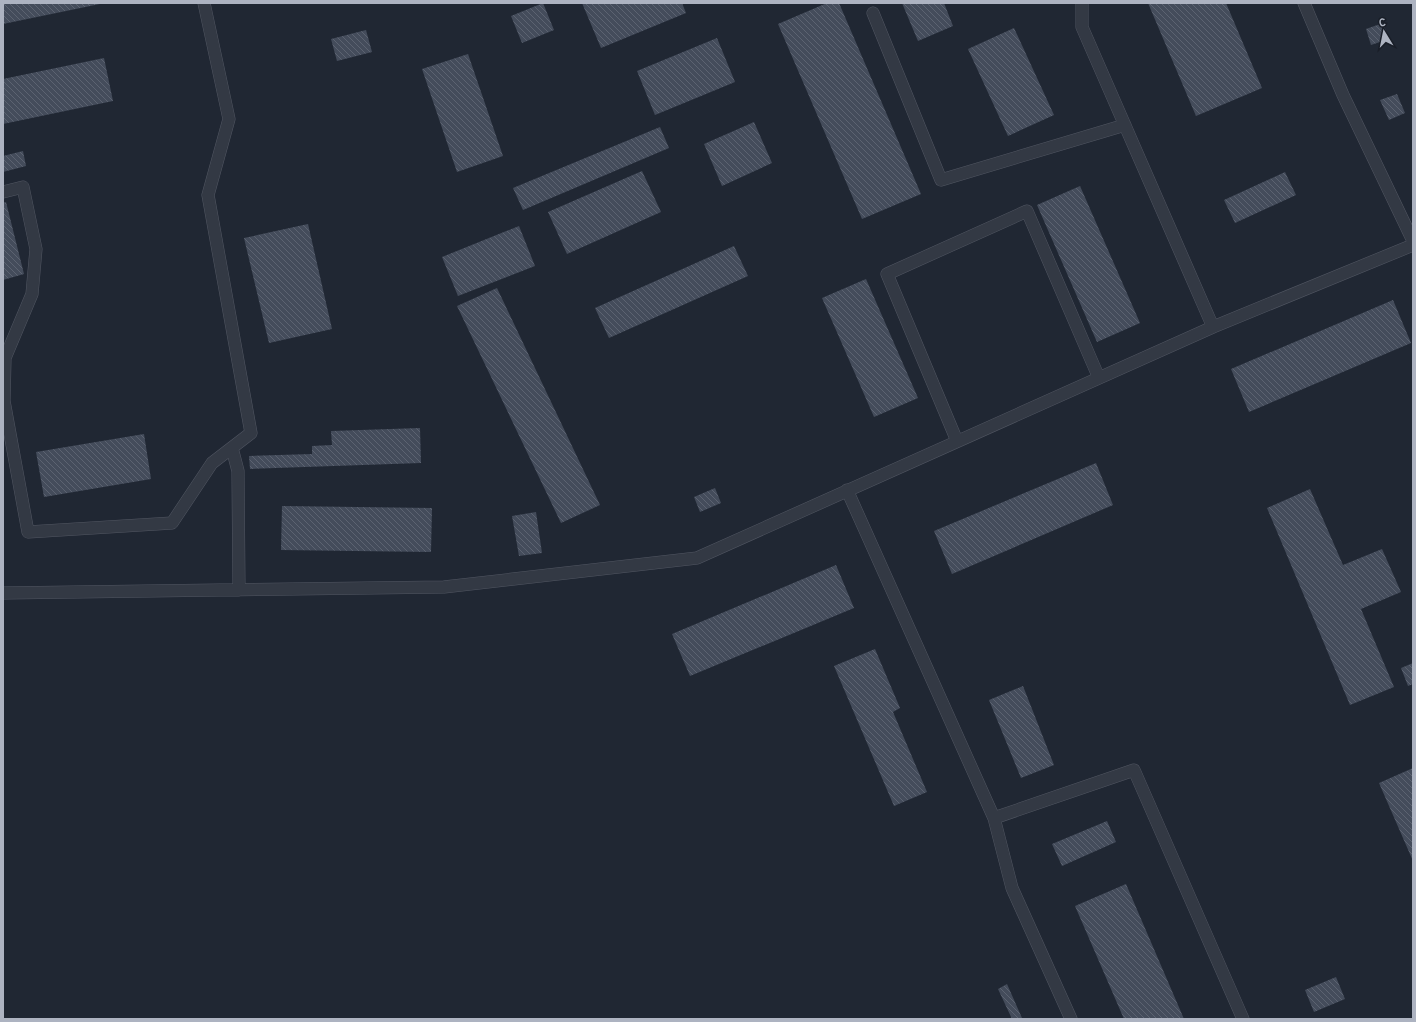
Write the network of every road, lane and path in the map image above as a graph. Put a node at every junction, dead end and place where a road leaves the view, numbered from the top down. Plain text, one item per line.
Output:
1 (204, 3) edge
2 (1082, 3) edge
3 (1304, 3) edge
4 (873, 13) dead end
5 (1124, 125) junction
6 (3, 192) edge
7 (1413, 241) edge
8 (1413, 245) edge
9 (1213, 327) junction
10 (4, 358) edge
11 (1099, 378) junction
12 (957, 441) junction
13 (232, 448) junction
14 (848, 490) junction
15 (239, 590) junction
16 (3, 593) edge
17 (994, 818) junction
18 (1071, 1019) edge
19 (1243, 1019) edge

1 - 13 lane
2 - 5 lane
3 - 7 lane
4 - 5 lane
5 - 9 lane
6 - 10 lane
8 - 9 lane
9 - 11 lane
10 - 13 lane
11 - 12 lane
11 - 12 lane
12 - 14 lane
13 - 15 lane
14 - 15 lane
14 - 17 lane
15 - 16 lane
17 - 18 lane
17 - 19 lane

